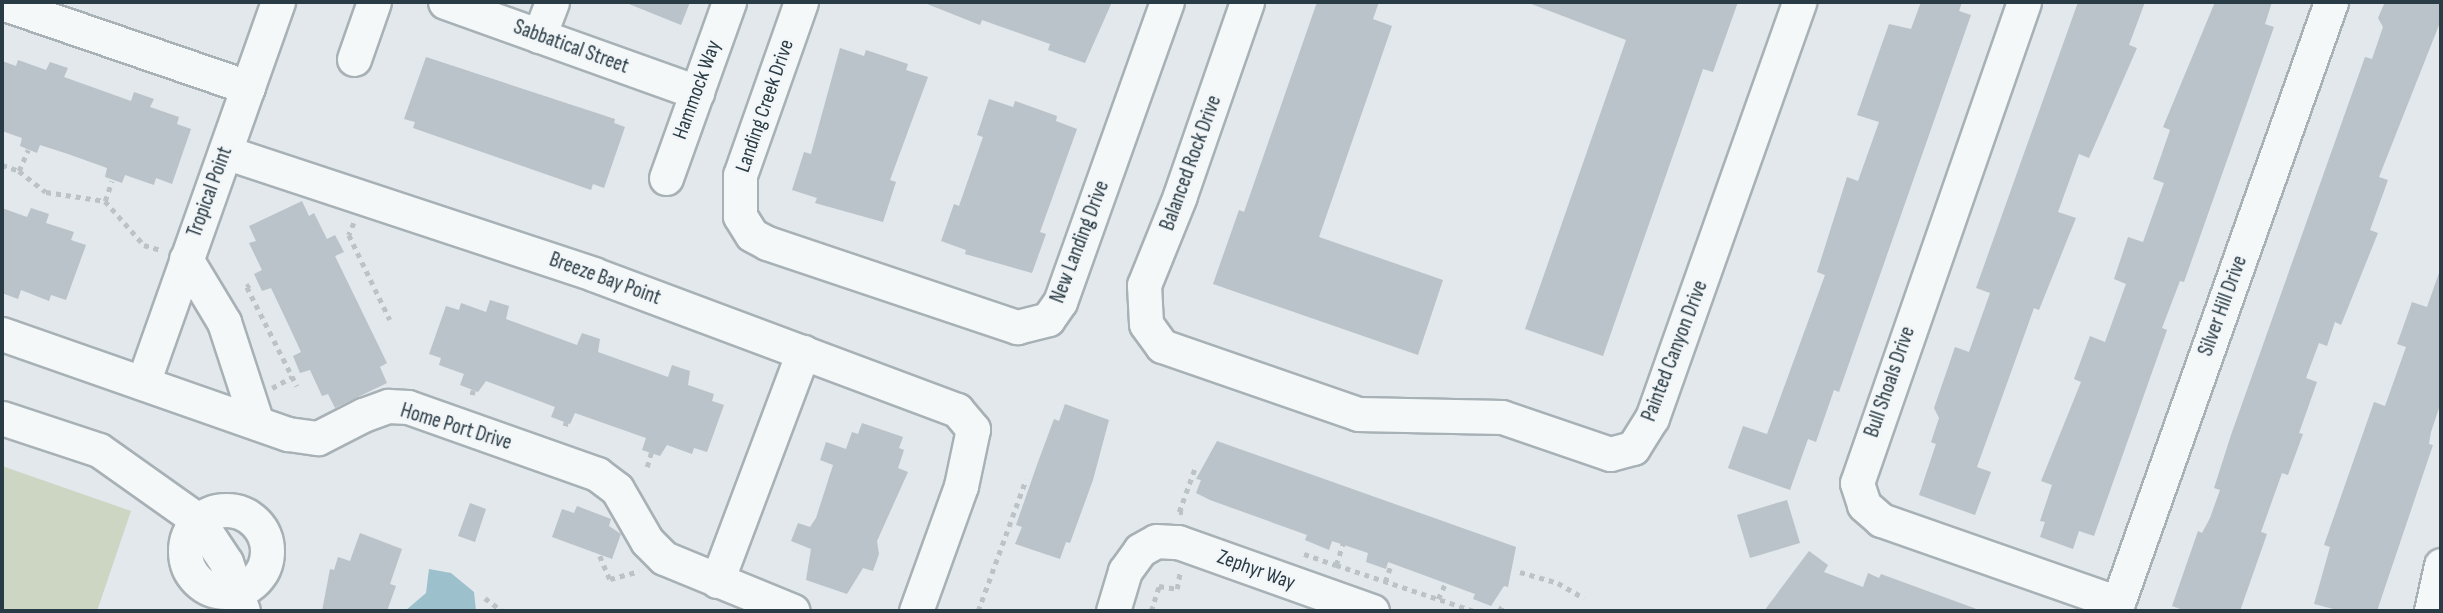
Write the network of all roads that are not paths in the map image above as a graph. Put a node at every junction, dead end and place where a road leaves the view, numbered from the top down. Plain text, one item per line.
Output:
1 (278, 2) edge
2 (374, 2) edge
3 (445, 2) edge
4 (552, 2) edge
5 (729, 2) edge
6 (801, 2) edge
7 (1167, 2) edge
8 (1247, 2) edge
9 (1799, 2) edge
10 (2024, 2) edge
11 (2331, 2) edge
12 (2, 3) edge
13 (540, 36) junction
14 (354, 59) dead end
15 (248, 87) junction
16 (697, 92) junction
17 (225, 152) junction
18 (666, 178) dead end
19 (187, 259) junction
20 (885, 284) joint
21 (1146, 324) joint
22 (2, 334) edge
23 (803, 352) junction
24 (143, 383) junction
25 (2, 418) edge
26 (257, 423) junction
27 (198, 520) junction
28 (2441, 565) edge
29 (717, 581) junction
30 (1378, 597) edge
31 (241, 601) edge
32 (2117, 607) edge
33 (793, 611) edge
34 (916, 611) edge
35 (1113, 611) edge
36 (2431, 611) edge

1 - 15 street, Tropical Point
2 - 14 street
3 - 13 street, Sabbatical Street
4 - 13 street
5 - 16 street, Hammock Way
6 - 20 street, Landing Creek Drive
7 - 20 street, New Landing Drive
8 - 21 street, Balanced Rock Drive
9 - 21 street, Painted Canyon Drive
10 - 32 street, Bull Shoals Drive
11 - 32 street, Silver Hill Drive
12 - 15 street
13 - 16 street, Sabbatical Street
15 - 17 street, Tropical Point
16 - 18 street, Hammock Way
17 - 19 street, Tropical Point
17 - 23 street, Breeze Bay Point
19 - 24 street, Tropical Point
19 - 26 street
22 - 24 street, Home Port Drive
23 - 29 street
23 - 34 street, Breeze Bay Point
24 - 26 street, Home Port Drive
25 - 27 street
26 - 29 street, Home Port Drive
27 - 31 street
27 - 31 street
28 - 36 street
29 - 33 street, Home Port Drive
30 - 35 street, Zephyr Way

